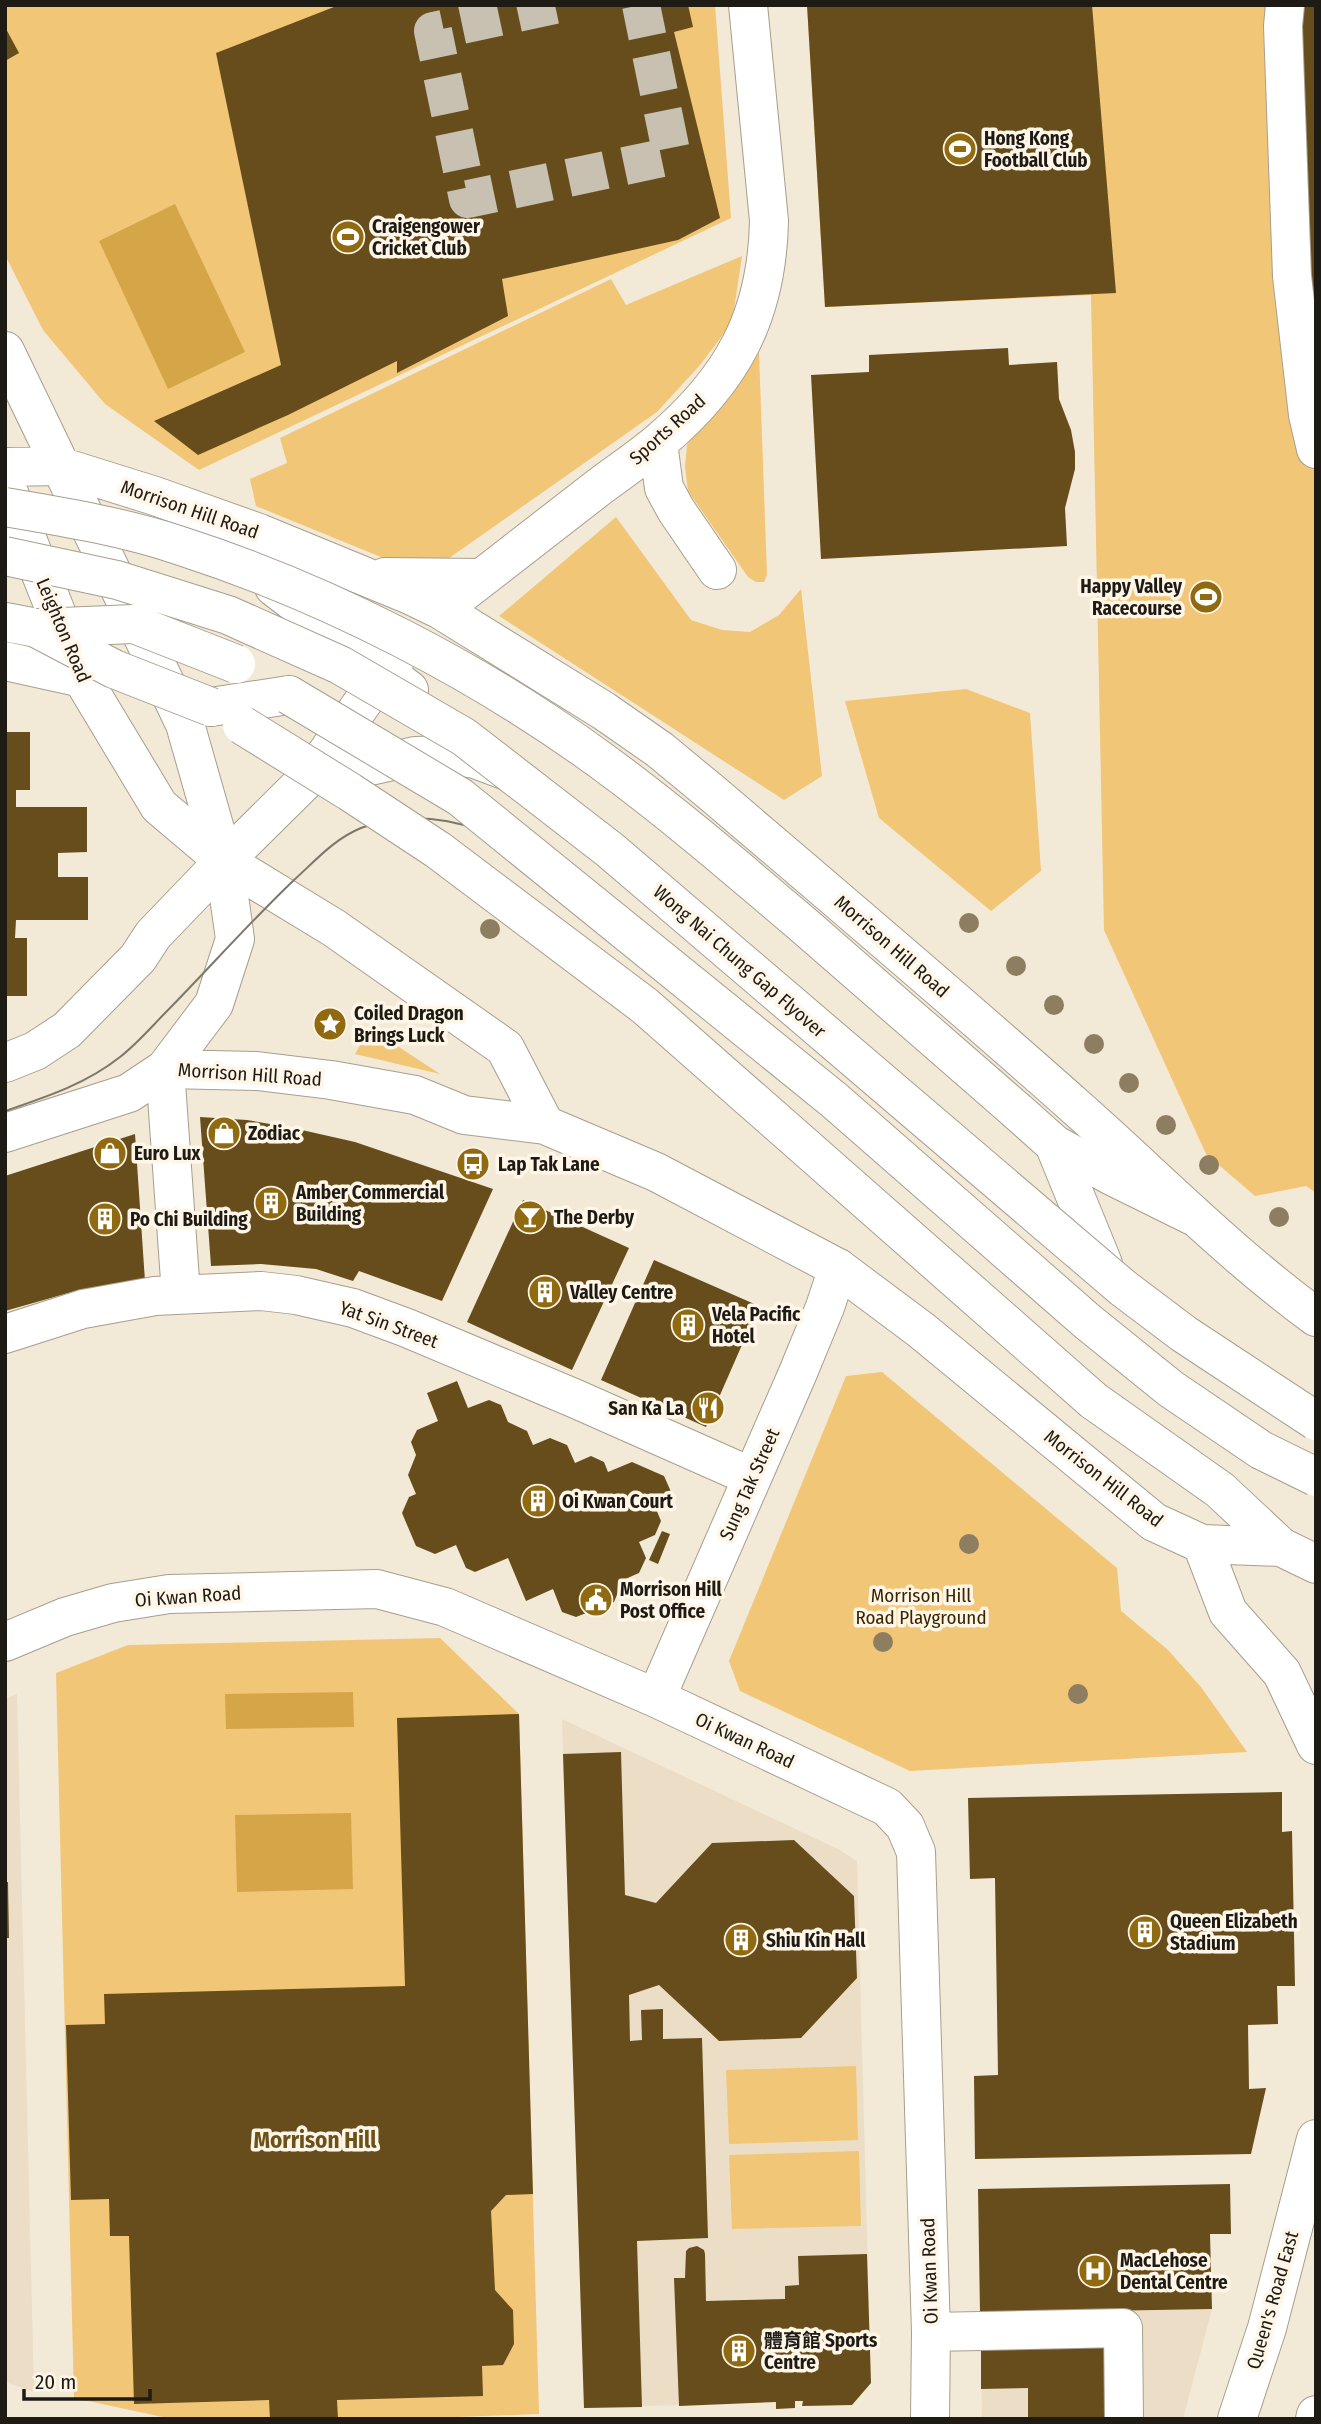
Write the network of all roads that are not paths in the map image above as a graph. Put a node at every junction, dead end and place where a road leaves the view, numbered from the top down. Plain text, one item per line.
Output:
1 (748, 5) edge
2 (1284, 5) edge
3 (5, 351) edge
4 (658, 443) junction
5 (1316, 449) edge
6 (59, 466) junction
7 (5, 467) edge
8 (5, 483) edge
9 (155, 496) junction
10 (5, 507) edge
11 (5, 556) edge
12 (717, 570) dead end
13 (369, 577) junction
14 (481, 579) junction
15 (441, 610) junction
16 (21, 625) edge
17 (5, 661) edge
18 (384, 672) junction
19 (82, 678) junction
20 (289, 695) junction
21 (211, 707) junction
22 (312, 774) junction
23 (523, 777) junction
24 (224, 861) junction
25 (5, 1063) edge
26 (165, 1069) junction
27 (545, 1125) junction
28 (5, 1133) edge
29 (1054, 1144) junction
30 (1193, 1216) junction
31 (1103, 1264) junction
32 (838, 1268) junction
33 (181, 1294) junction
34 (1316, 1317) edge
35 (5, 1334) edge
36 (1316, 1412) edge
37 (1316, 1421) edge
38 (752, 1477) junction
39 (1316, 1477) edge
40 (1202, 1544) junction
41 (1281, 1547) junction
42 (1316, 1564) edge
43 (9, 1630) edge
44 (656, 1698) junction
45 (1316, 1745) edge
46 (1316, 2139) edge
47 (931, 2332) junction
48 (930, 2419) edge
49 (1125, 2419) edge
50 (1237, 2419) edge

1 - 4 main road, Sports Road
2 - 5 main road
3 - 6 main road
4 - 12 main road
4 - 14 main road, Sports Road
6 - 7 main road, Morrison Hill Road
6 - 9 main road, Morrison Hill Road
6 - 24 main road
8 - 19 main road, Leighton Road
9 - 13 main road, Morrison Hill Road
9 - 18 main road
10 - 29 main road, bridge
11 - 37 main road, Wong Nai Chung Gap Flyover, bridge
13 - 14 main road, Morrison Hill Road
13 - 15 main road, Morrison Hill Road
14 - 15 main road, Sports Road
15 - 18 main road
15 - 30 main road, Morrison Hill Road
16 - 20 main road, bridge
16 - 21 main road, bridge
17 - 19 main road
18 - 22 main road
18 - 23 main road
19 - 24 main road, Leighton Road
20 - 21 main road
20 - 39 main road, bridge
21 - 41 main road, bridge
22 - 23 main road
22 - 24 main road
23 - 31 main road
24 - 25 main road
24 - 26 main road
24 - 27 main road
26 - 27 main road, Morrison Hill Road
26 - 28 main road, Morrison Hill Road
26 - 33 main road
27 - 32 main road, Morrison Hill Road
29 - 30 main road
29 - 31 main road
30 - 34 main road, Morrison Hill Road
31 - 36 main road
32 - 38 main road, Sung Tak Street
32 - 40 main road, Morrison Hill Road
33 - 35 main road, Yat Sin Street
33 - 38 main road, Yat Sin Street
38 - 44 main road, Sung Tak Street
40 - 41 main road, Morrison Hill Road
40 - 45 main road
41 - 42 main road, Morrison Hill Road
43 - 44 main road, Oi Kwan Road
44 - 47 main road, Oi Kwan Road
46 - 50 main road, Queen's Road East
47 - 48 main road, Oi Kwan Road
47 - 49 main road

